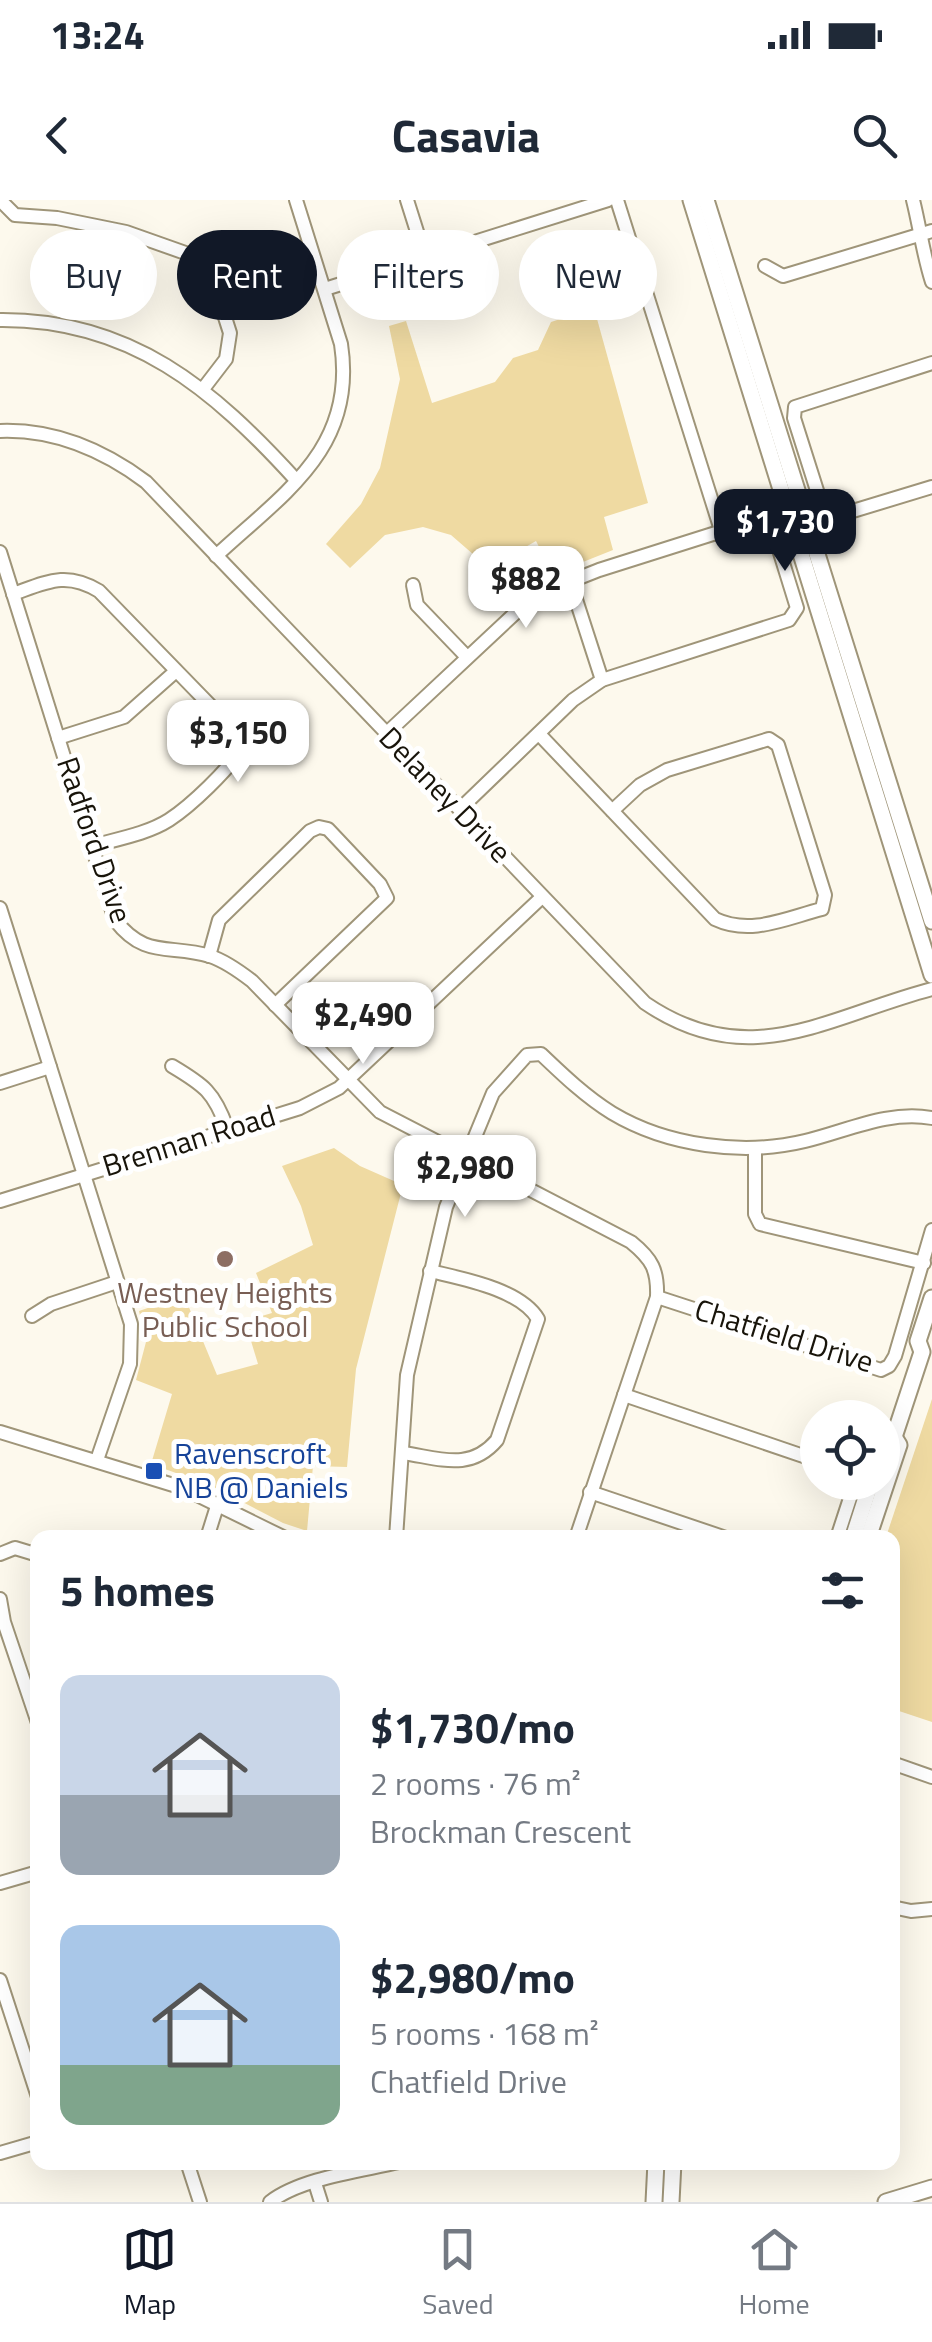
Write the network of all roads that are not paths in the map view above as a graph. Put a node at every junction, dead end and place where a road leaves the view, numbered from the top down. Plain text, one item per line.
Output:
1 (0, 200) edge
2 (296, 200) edge
3 (407, 200) edge
4 (608, 200) edge
5 (617, 200) edge
6 (691, 200) edge
7 (706, 200) edge
8 (913, 200) edge
9 (417, 230) edge
10 (932, 231) edge
11 (499, 233) edge
12 (918, 235) junction
13 (766, 266) dead end
14 (932, 282) edge
15 (337, 285) edge
16 (325, 289) junction
17 (0, 320) edge
18 (932, 363) edge
19 (203, 389) junction
20 (0, 431) edge
21 (296, 480) junction
22 (932, 487) edge
23 (826, 519) junction
24 (801, 527) junction
25 (721, 530) junction
26 (0, 552) edge
27 (216, 556) junction
28 (570, 581) junction
29 (413, 585) dead end
30 (13, 594) junction
31 (466, 656) junction
32 (176, 671) junction
33 (602, 680) junction
34 (387, 733) junction
35 (539, 734) junction
36 (58, 738) junction
37 (460, 808) junction
38 (612, 811) junction
39 (92, 846) junction
40 (542, 897) junction
41 (0, 908) edge
42 (932, 922) edge
43 (209, 956) junction
44 (932, 975) edge
45 (932, 990) edge
46 (275, 1005) junction
47 (172, 1066) dead end
48 (50, 1067) junction
49 (348, 1081) junction
50 (0, 1083) edge
51 (932, 1118) edge
52 (227, 1128) junction
53 (756, 1148) junction
54 (467, 1157) junction
55 (84, 1174) junction
56 (0, 1200) edge
57 (932, 1230) edge
58 (924, 1263) junction
59 (430, 1271) junction
60 (117, 1282) junction
61 (657, 1297) junction
62 (932, 1298) edge
63 (32, 1316) dead end
64 (927, 1349) edge
65 (624, 1395) junction
66 (900, 1413) edge
67 (0, 1432) edge
68 (403, 1452) junction
69 (800, 1455) edge
70 (98, 1460) junction
71 (590, 1492) junction
72 (849, 1500) edge
73 (865, 1500) edge
74 (881, 1500) edge
75 (218, 1503) junction
76 (210, 1530) edge
77 (270, 1530) edge
78 (397, 1530) edge
79 (578, 1530) edge
80 (702, 1530) edge
81 (840, 1530) edge
82 (856, 1530) edge
83 (871, 1530) edge
84 (30, 1553) edge
85 (0, 1554) edge
86 (0, 1599) edge
87 (30, 1699) edge
88 (900, 1766) edge
89 (932, 1777) edge
90 (30, 1874) edge
91 (0, 1883) edge
92 (900, 1909) edge
93 (932, 1909) edge
94 (0, 1980) edge
95 (3, 2001) edge
96 (30, 2076) edge
97 (30, 2144) edge
98 (0, 2153) edge
99 (190, 2170) edge
100 (366, 2170) edge
101 (656, 2170) edge
102 (673, 2170) edge
103 (315, 2183) junction
104 (932, 2188) edge
105 (200, 2202) edge
106 (270, 2202) edge
107 (321, 2202) edge
108 (654, 2202) edge
109 (671, 2202) edge
110 (886, 2202) edge

1 - 19 street
2 - 16 street
3 - 9 street
4 - 11 street
5 - 25 street
6 - 24 main road
7 - 24 main road
8 - 12 street
10 - 12 street
12 - 13 street
12 - 14 street
15 - 16 street
16 - 21 street
17 - 19 street
18 - 23 street
19 - 21 street
20 - 27 street, Delaney Drive
21 - 27 street
22 - 23 street
23 - 24 street
24 - 42 main road
24 - 44 main road
25 - 28 street
25 - 33 street
26 - 30 street, Radford Drive
27 - 34 street, Delaney Drive
28 - 31 street
28 - 33 street
29 - 31 street
30 - 32 street
30 - 36 street, Radford Drive
31 - 34 street
32 - 36 street
32 - 39 street
33 - 35 street
34 - 37 street, Delaney Drive
35 - 37 street
35 - 38 street
36 - 39 street, Radford Drive
37 - 40 street, Delaney Drive
38 - 38 street
39 - 43 street, Radford Drive
40 - 45 street, Delaney Drive
40 - 49 street, Brennan Road
41 - 48 street
43 - 46 street, Radford Drive
43 - 46 street
46 - 49 street, Radford Drive
47 - 52 street
48 - 50 street
48 - 55 street
49 - 52 street, Brennan Road
49 - 54 street, Radford Drive
51 - 53 street
52 - 55 street, Brennan Road
53 - 54 street
53 - 58 street
54 - 59 street
54 - 61 street, Radford Drive
55 - 56 street, Brennan Road
55 - 60 street
57 - 58 street, Chatfield Drive
58 - 61 street, Chatfield Drive
59 - 68 street
59 - 68 street
60 - 63 street
60 - 70 street
61 - 65 street
62 - 64 main road
64 - 66 main road
65 - 69 street
65 - 71 street
67 - 70 street
68 - 78 street
70 - 75 street
71 - 79 street
71 - 80 street
72 - 81 street
73 - 82 main road
74 - 83 main road
75 - 76 street
75 - 77 street
84 - 85 street
86 - 87 street
88 - 89 street
90 - 91 street
92 - 93 street
94 - 95 street
95 - 96 street
97 - 98 street
99 - 105 street
100 - 103 street
101 - 108 main road
102 - 109 main road
103 - 106 street
103 - 107 street
104 - 110 main road

